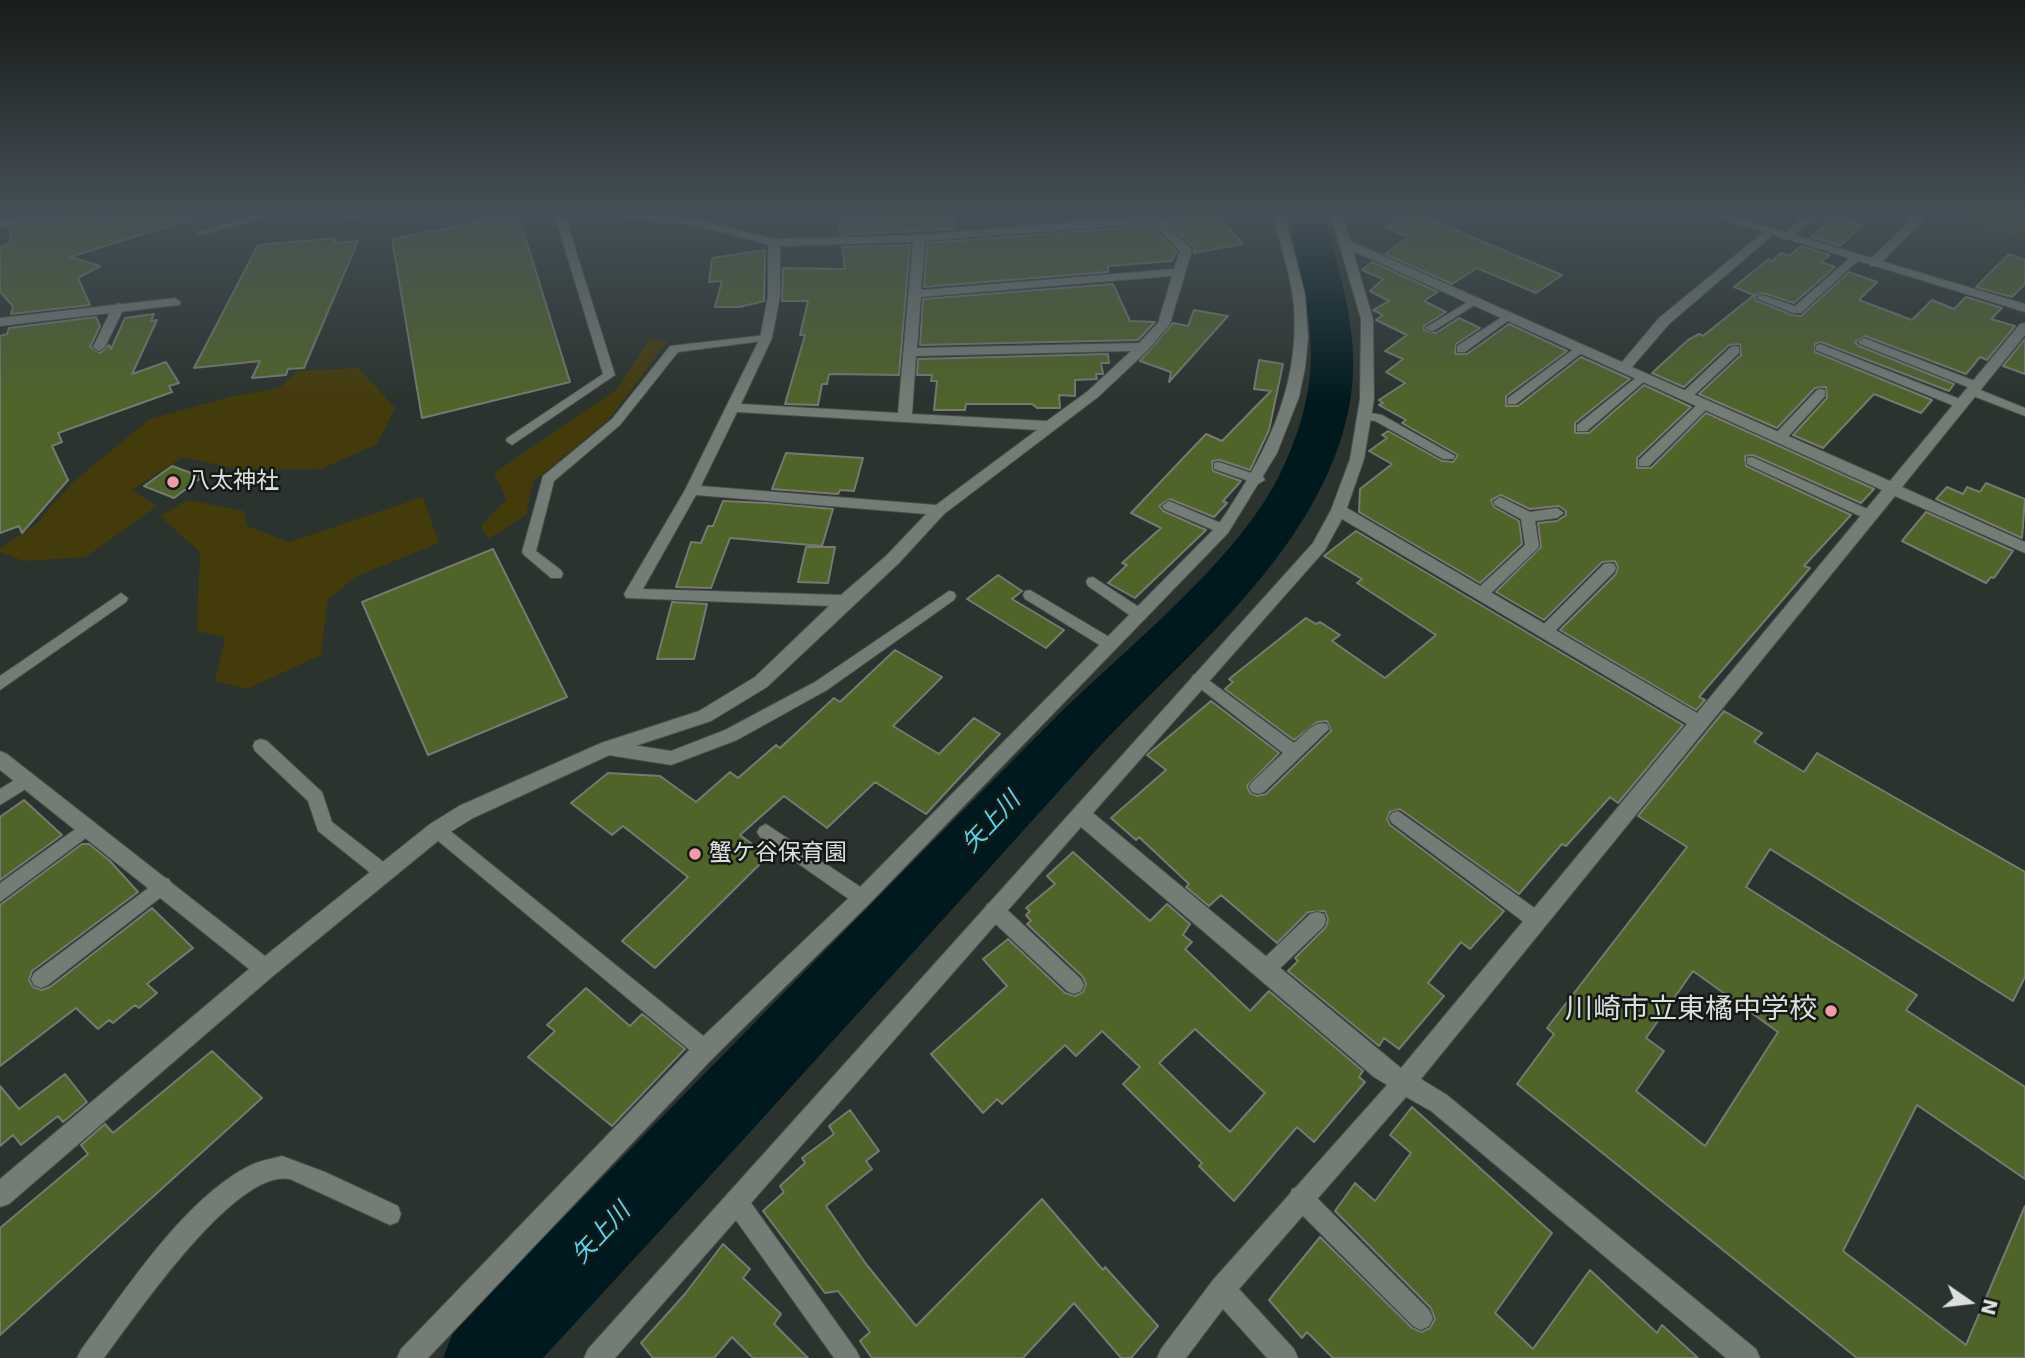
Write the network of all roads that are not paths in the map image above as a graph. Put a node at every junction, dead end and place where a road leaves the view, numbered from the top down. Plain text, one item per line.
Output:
1 (579, 276) edge
2 (774, 276) edge
3 (917, 276) edge
4 (1128, 276) edge
5 (1179, 276) edge
6 (1293, 276) edge
7 (1356, 276) edge
8 (1419, 276) edge
9 (1717, 276) edge
10 (1836, 276) edge
11 (1919, 276) edge
12 (916, 294) junction
13 (1762, 298) dead end
14 (1474, 301) junction
15 (175, 302) dead end
16 (119, 306) junction
17 (2025, 308) edge
18 (1508, 316) junction
19 (0, 322) edge
20 (2025, 327) edge
21 (1432, 328) dead end
22 (766, 338) junction
23 (1864, 342) dead end
24 (99, 347) dead end
25 (1143, 347) junction
26 (1821, 348) dead end
27 (1461, 349) dead end
28 (1579, 349) junction
29 (1735, 350) dead end
30 (910, 352) junction
31 (1624, 368) junction
32 (1643, 376) junction
33 (1821, 393) dead end
34 (1970, 394) junction
35 (1686, 396) junction
36 (1512, 401) dead end
37 (1705, 404) junction
38 (732, 408) junction
39 (2025, 412) edge
40 (905, 415) junction
41 (1365, 416) junction
42 (1051, 426) junction
43 (1582, 428) dead end
44 (1779, 438) junction
45 (512, 441) dead end
46 (1448, 456) dead end
47 (1752, 461) dead end
48 (1644, 463) dead end
49 (1219, 466) dead end
50 (1258, 480) junction
51 (1891, 488) junction
52 (692, 490) junction
53 (1500, 502) dead end
54 (1169, 506) dead end
55 (939, 510) junction
56 (1339, 510) junction
57 (1558, 513) dead end
58 (1869, 515) junction
59 (1528, 517) junction
60 (1223, 529) junction
61 (2025, 548) edge
62 (1609, 568) dead end
63 (556, 574) dead end
64 (1093, 582) dead end
65 (1482, 593) junction
66 (949, 596) dead end
67 (1030, 596) dead end
68 (121, 598) dead end
69 (845, 601) junction
70 (1140, 615) junction
71 (1546, 631) junction
72 (1111, 645) junction
73 (1199, 679) junction
74 (0, 684) edge
75 (1698, 722) junction
76 (1321, 729) dead end
77 (261, 746) dead end
78 (608, 748) junction
79 (1295, 754) junction
80 (0, 759) edge
81 (26, 780) junction
82 (1258, 787) dead end
83 (0, 798) edge
84 (1080, 814) junction
85 (1398, 818) dead end
86 (88, 827) junction
87 (436, 831) junction
88 (766, 832) dead end
89 (384, 873) junction
90 (163, 885) junction
91 (0, 894) edge
92 (862, 898) junction
93 (994, 910) junction
94 (1317, 919) dead end
95 (1536, 920) junction
96 (265, 969) junction
97 (1265, 970) junction
98 (41, 979) dead end
99 (1074, 985) dead end
100 (705, 1050) junction
101 (1404, 1082) junction
102 (0, 1195) edge
103 (1300, 1197) junction
104 (736, 1201) junction
105 (390, 1214) dead end
106 (1222, 1289) junction
107 (1421, 1318) dead end
108 (89, 1358) edge
109 (410, 1358) edge
110 (597, 1358) edge
111 (848, 1358) edge
112 (1170, 1358) edge
113 (1285, 1358) edge
114 (1747, 1358) edge

1 - 45 lane
2 - 22 street
3 - 12 street
4 - 12 street
5 - 25 street
6 - 50 street
7 - 41 street
8 - 14 street
9 - 31 street
10 - 13 lane
11 - 17 street
12 - 30 street
14 - 18 street
14 - 21 lane
15 - 16 street
16 - 19 street
16 - 24 lane
18 - 27 lane
18 - 28 street
20 - 34 street
22 - 38 street
22 - 63 lane
23 - 34 lane
25 - 30 street
25 - 42 street
26 - 34 lane
28 - 31 street
28 - 36 lane
29 - 35 lane
30 - 40 street
31 - 32 street
32 - 35 street
32 - 43 lane
33 - 44 lane
34 - 39 lane
34 - 51 street
35 - 37 street
37 - 44 street
37 - 48 lane
38 - 40 street
38 - 52 street
40 - 42 street
41 - 46 lane
41 - 56 street
42 - 55 street
44 - 51 street
47 - 58 lane
49 - 50 lane
50 - 60 street
51 - 58 street
51 - 61 street
52 - 55 street
52 - 69 street
53 - 59 lane
54 - 60 lane
55 - 69 street
56 - 65 street
56 - 73 street
57 - 59 lane
58 - 75 street
59 - 65 lane
60 - 70 street
62 - 71 lane
64 - 70 lane
65 - 71 street
66 - 78 lane
67 - 72 lane
68 - 74 lane
69 - 78 street
70 - 72 street
71 - 75 street
72 - 92 street
73 - 79 lane
73 - 84 street
75 - 95 street
76 - 79 lane
77 - 89 lane
78 - 87 street
79 - 82 lane
80 - 81 street
81 - 83 lane
81 - 86 street
84 - 93 street
84 - 97 street
85 - 95 lane
86 - 90 street
86 - 91 lane
87 - 89 street
87 - 100 lane
88 - 92 lane
89 - 96 street
90 - 96 street
90 - 98 lane
92 - 100 street
93 - 99 lane
93 - 104 street
94 - 97 lane
95 - 101 street
96 - 102 street
97 - 101 street
100 - 109 street
101 - 103 street
101 - 114 street
103 - 106 street
103 - 107 lane
104 - 110 street
104 - 111 lane
105 - 108 lane
106 - 112 street
106 - 113 street

